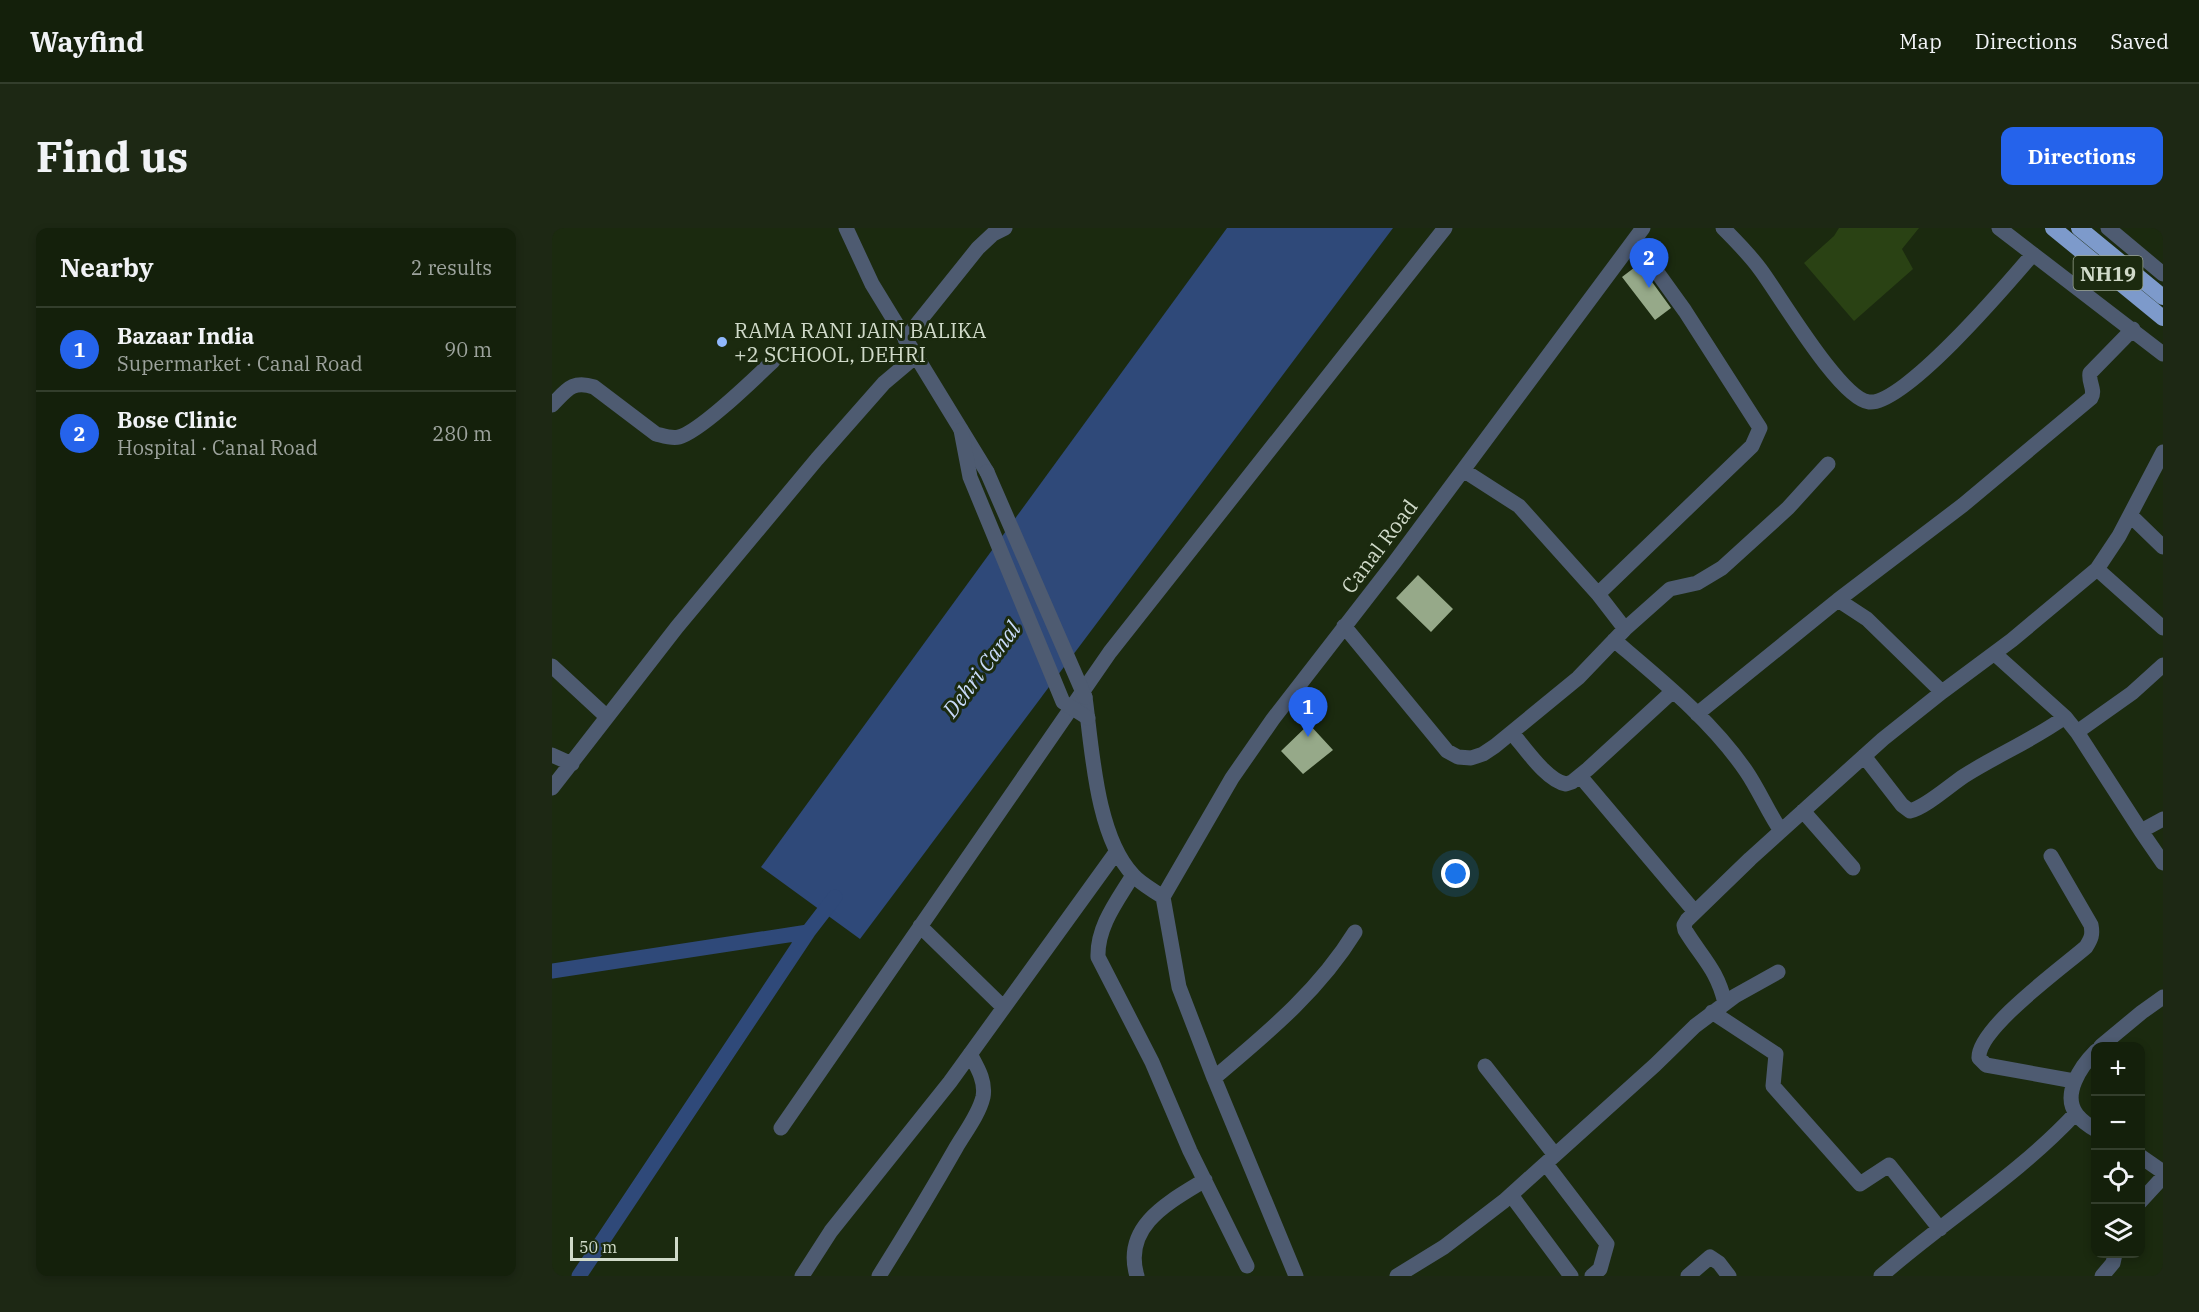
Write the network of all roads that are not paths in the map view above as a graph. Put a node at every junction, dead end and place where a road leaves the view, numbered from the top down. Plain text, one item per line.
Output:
1 (846, 228) edge
2 (1005, 228) edge
3 (1445, 228) edge
4 (1723, 228) edge
5 (1999, 228) edge
6 (2053, 228) edge
7 (2079, 228) edge
8 (2108, 228) edge
9 (1639, 234) edge
10 (2033, 254) junction
11 (2161, 268) edge
12 (2163, 297) edge
13 (2163, 318) edge
14 (2133, 329) junction
15 (905, 339) junction
16 (2163, 354) edge
17 (916, 356) junction
18 (773, 362) dead end
19 (555, 397) edge
20 (961, 430) junction
21 (2163, 452) edge
22 (1828, 464) dead end
23 (1463, 470) junction
24 (2130, 515) junction
25 (2163, 547) edge
26 (2097, 569) junction
27 (1599, 594) junction
28 (1838, 600) junction
29 (1344, 626) junction
30 (2163, 628) edge
31 (1625, 629) junction
32 (1614, 640) junction
33 (1995, 654) junction
34 (2163, 665) edge
35 (552, 666) edge
36 (1673, 691) junction
37 (1942, 692) junction
38 (1697, 714) junction
39 (608, 717) junction
40 (2065, 717) junction
41 (1088, 718) junction
42 (2077, 732) junction
43 (1512, 733) junction
44 (553, 755) edge
45 (1864, 756) junction
46 (572, 764) junction
47 (1580, 776) junction
48 (552, 788) edge
49 (1803, 811) junction
50 (2163, 819) edge
51 (1781, 831) junction
52 (2141, 831) junction
53 (1117, 851) junction
54 (2051, 856) dead end
55 (2163, 863) edge
56 (1853, 868) dead end
57 (1132, 875) junction
58 (1163, 897) junction
59 (1695, 912) junction
60 (920, 926) junction
61 (1355, 932) dead end
62 (1778, 972) dead end
63 (2163, 997) edge
64 (1003, 1007) junction
65 (1719, 1008) junction
66 (2107, 1042) edge
67 (970, 1054) junction
68 (2091, 1056) edge
69 (1485, 1066) dead end
70 (1214, 1078) junction
71 (2074, 1081) junction
72 (2075, 1114) junction
73 (2091, 1126) edge
74 (781, 1128) dead end
75 (2145, 1159) edge
76 (1551, 1160) junction
77 (2163, 1172) edge
78 (2163, 1177) edge
79 (1205, 1180) junction
80 (1511, 1195) junction
81 (2145, 1197) edge
82 (1940, 1229) junction
83 (2115, 1258) edge
84 (1247, 1266) dead end
85 (802, 1276) edge
86 (879, 1276) edge
87 (1137, 1276) edge
88 (1296, 1276) edge
89 (1397, 1276) edge
90 (1571, 1276) edge
91 (1592, 1276) edge
92 (1688, 1276) edge
93 (1729, 1276) edge
94 (1881, 1276) edge
95 (2102, 1276) edge

1 - 15 street
2 - 15 street
3 - 60 street
4 - 10 street
5 - 10 street
6 - 13 highway, NH19
7 - 12 highway, NH19
8 - 11 street
9 - 23 street, Canal Road
9 - 27 street
10 - 14 street
14 - 16 street
14 - 28 street
15 - 17 street
17 - 20 street
17 - 39 street
18 - 19 street
20 - 41 street, bridge
20 - 41 street, bridge
21 - 24 street
22 - 31 street
23 - 27 street
23 - 29 street, Canal Road
24 - 25 street
24 - 26 street
26 - 30 street
26 - 33 street
27 - 31 street
28 - 37 street
28 - 38 street
29 - 43 street
29 - 58 street, Canal Road
31 - 32 street
32 - 36 street
32 - 43 street
33 - 37 street
33 - 40 street
34 - 42 street
35 - 39 street
36 - 38 street
36 - 47 street
37 - 45 street
38 - 51 street
39 - 46 street
40 - 42 street
40 - 45 street
41 - 53 street
42 - 52 street
43 - 47 street
44 - 46 street
45 - 49 street
46 - 48 street
47 - 59 street
49 - 51 street
49 - 56 street
50 - 52 street
51 - 59 street
52 - 55 street
53 - 57 street
53 - 64 street
54 - 71 street
57 - 58 street
57 - 79 street
58 - 70 street
59 - 65 street
60 - 64 street
60 - 74 street
61 - 70 street
62 - 65 street
63 - 66 street
64 - 67 street
65 - 76 street
65 - 82 street
67 - 85 street
67 - 86 street
68 - 71 street
69 - 76 street
70 - 88 street
71 - 72 street
72 - 73 street
72 - 82 street
75 - 77 street
76 - 80 street
76 - 91 street
78 - 81 street
79 - 84 street
79 - 87 street
80 - 89 street
80 - 90 street
82 - 94 street
83 - 95 street
92 - 93 street

